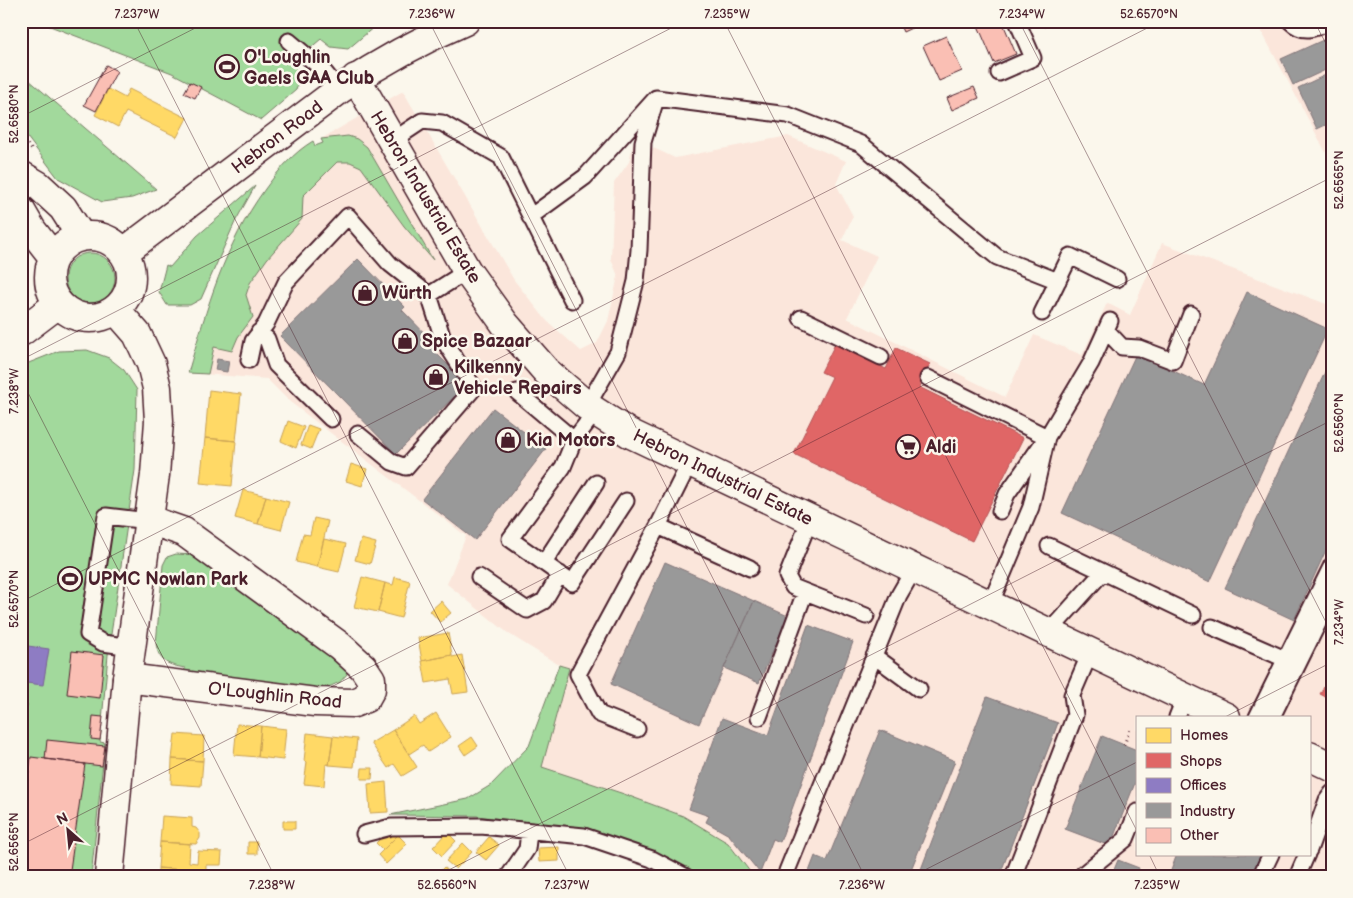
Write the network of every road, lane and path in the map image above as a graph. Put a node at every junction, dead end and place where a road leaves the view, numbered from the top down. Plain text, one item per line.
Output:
1 (465, 21) edge
2 (1017, 21) edge
3 (1290, 21) edge
4 (1331, 21) edge
5 (289, 41) dead end
6 (999, 73) dead end
7 (347, 84) junction
8 (656, 98) junction
9 (392, 141) junction
10 (21, 175) edge
11 (21, 211) edge
12 (530, 217) junction
13 (81, 236) junction
14 (124, 252) junction
15 (53, 257) junction
16 (467, 271) junction
17 (1117, 279) dead end
18 (1058, 281) junction
19 (429, 295) junction
20 (572, 300) dead end
21 (58, 304) junction
22 (116, 310) junction
23 (1042, 313) dead end
24 (1191, 314) dead end
25 (802, 318) dead end
26 (21, 332) edge
27 (259, 332) junction
28 (881, 357) dead end
29 (249, 360) dead end
30 (928, 378) dead end
31 (517, 392) dead end
32 (591, 408) junction
33 (331, 419) dead end
34 (358, 434) dead end
35 (1047, 436) junction
36 (574, 440) junction
37 (690, 462) junction
38 (596, 483) dead end
39 (626, 501) dead end
40 (1000, 511) dead end
41 (810, 519) junction
42 (148, 522) junction
43 (658, 526) junction
44 (1049, 546) dead end
45 (544, 563) junction
46 (1332, 565) edge
47 (750, 568) dead end
48 (914, 569) junction
49 (1103, 572) junction
50 (560, 574) junction
51 (479, 576) dead end
52 (805, 592) junction
53 (1332, 596) edge
54 (990, 606) junction
55 (1193, 615) dead end
56 (866, 616) dead end
57 (1212, 627) dead end
58 (1048, 633) junction
59 (132, 647) junction
60 (1090, 653) junction
61 (874, 656) junction
62 (1285, 659) junction
63 (128, 678) junction
64 (919, 689) dead end
65 (1180, 707) edge
66 (1221, 716) edge
67 (1257, 716) edge
68 (1272, 716) edge
69 (759, 717) dead end
70 (637, 728) dead end
71 (1130, 729) dead end
72 (1124, 745) dead end
73 (1310, 756) edge
74 (1332, 767) edge
75 (1332, 793) edge
76 (1136, 814) edge
77 (529, 832) junction
78 (364, 834) dead end
79 (1310, 847) edge
80 (1269, 856) edge
81 (1306, 856) edge
82 (787, 871) dead end
83 (109, 877) edge
84 (508, 877) edge
85 (686, 877) edge
86 (1012, 877) edge
87 (1082, 877) edge
88 (1260, 877) edge
89 (1297, 877) edge

1 - 7 street, Hebron Road
2 - 6 lane
3 - 4 lane
5 - 7 lane
7 - 9 street, Hebron Industrial Estate
7 - 14 street, Hebron Road
8 - 12 lane
8 - 18 lane
8 - 32 lane
9 - 12 lane
9 - 16 street, Hebron Industrial Estate
10 - 13 street
11 - 15 street
12 - 20 lane
13 - 14 street
13 - 15 street
14 - 22 street
15 - 21 street
16 - 19 lane
16 - 32 street, Hebron Industrial Estate
17 - 18 lane
18 - 23 lane
19 - 27 lane
19 - 34 lane
21 - 22 street
21 - 26 street
22 - 42 street
24 - 35 lane
25 - 28 lane
27 - 29 lane
27 - 33 lane
30 - 35 lane
31 - 36 lane
32 - 36 lane
32 - 37 street, Hebron Industrial Estate
35 - 40 lane
35 - 54 lane
36 - 45 lane
37 - 41 street, Hebron Industrial Estate
37 - 43 lane
38 - 45 lane
39 - 50 lane
41 - 48 street, Hebron Industrial Estate
41 - 52 lane
42 - 59 street
42 - 59 lane
42 - 63 street, O'Loughlin Road
43 - 47 lane
43 - 70 lane
44 - 49 lane
45 - 50 lane
46 - 62 lane
48 - 54 street, Hebron Industrial Estate
48 - 61 lane
49 - 55 lane
49 - 58 lane
50 - 51 lane
52 - 56 lane
52 - 69 lane
53 - 68 lane
54 - 58 street, Hebron Industrial Estate
57 - 62 lane
58 - 60 street, Hebron Industrial Estate
59 - 63 street
60 - 65 street, Hebron Industrial Estate
60 - 86 lane
61 - 64 lane
61 - 82 lane
62 - 67 lane
63 - 83 street
65 - 66 street, Hebron Industrial Estate
71 - 72 path
73 - 74 street
75 - 79 lane
76 - 87 lane
77 - 78 lane
77 - 84 lane
77 - 85 lane
80 - 88 lane
81 - 89 lane

